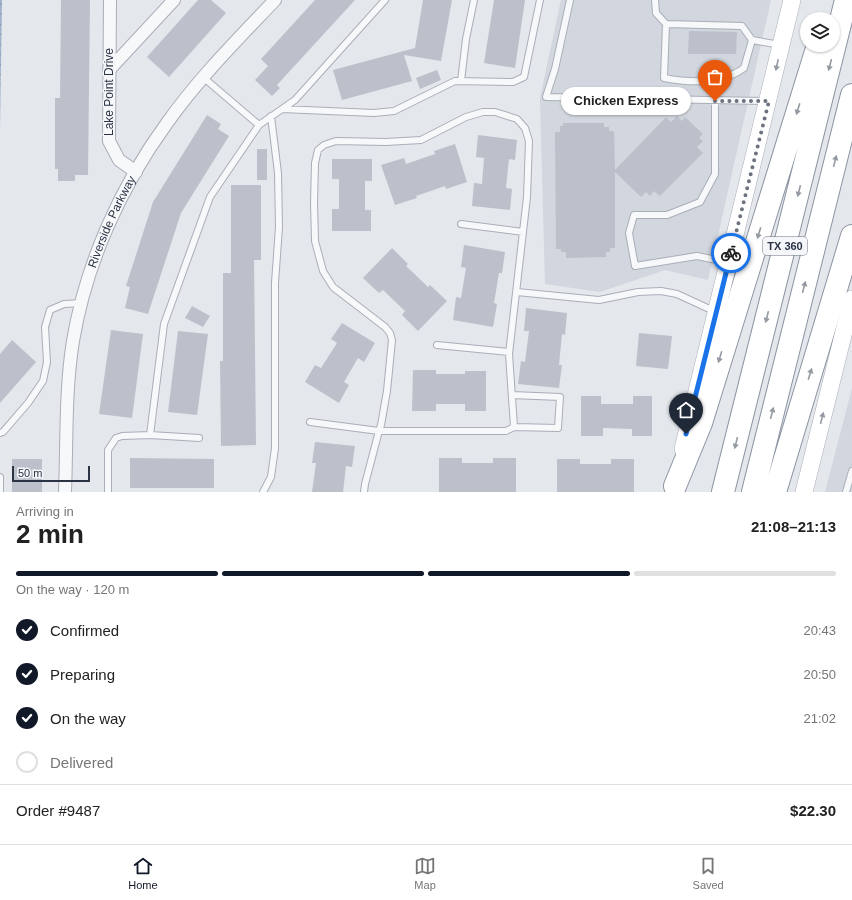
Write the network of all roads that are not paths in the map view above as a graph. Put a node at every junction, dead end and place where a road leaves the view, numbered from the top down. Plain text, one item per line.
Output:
1 (110, 0) edge
2 (174, 0) edge
3 (275, 0) edge
4 (385, 0) edge
5 (474, 0) edge
6 (540, 0) edge
7 (570, 0) edge
8 (655, 0) edge
9 (792, 0) edge
10 (832, 0) edge
11 (846, 0) edge
12 (828, 12) edge
13 (666, 24) junction
14 (752, 40) junction
15 (781, 45) junction
16 (816, 52) edge
17 (109, 70) junction
18 (204, 78) junction
19 (461, 81) junction
20 (852, 95) edge
21 (715, 101) junction
22 (769, 101) junction
23 (282, 109) junction
24 (271, 116) junction
25 (259, 125) junction
26 (136, 172) junction
27 (461, 224) dead end
28 (523, 232) junction
29 (852, 236) edge
30 (728, 262) junction
31 (517, 292) junction
32 (852, 302) edge
33 (82, 303) junction
34 (716, 312) junction
35 (437, 345) dead end
36 (509, 352) junction
37 (512, 395) junction
38 (310, 422) dead end
39 (514, 427) junction
40 (379, 431) junction
41 (0, 433) edge
42 (150, 435) junction
43 (199, 438) dead end
44 (852, 472) edge
45 (0, 477) edge
46 (675, 489) edge
47 (806, 491) edge
48 (0, 492) edge
49 (65, 492) edge
50 (108, 492) edge
51 (263, 492) edge
52 (364, 492) edge
53 (723, 492) edge
54 (753, 492) edge
55 (774, 492) edge
56 (846, 492) edge

1 - 17 street, Lake Point Drive
2 - 17 street
3 - 18 street, Riverside Parkway
4 - 23 lane
5 - 19 lane
6 - 19 lane
7 - 21 lane
8 - 13 lane
9 - 15 main road
10 - 12 highway
11 -> 53 highway, TX 360
13 - 14 lane
13 - 14 lane
14 - 15 lane
15 -> 22 main road
16 -> 46 highway
17 - 26 street, Lake Point Drive
18 - 25 lane
18 - 26 street, Riverside Parkway
19 - 23 lane
54 -> 20 highway, TX 360
21 - 22 lane
21 - 30 lane
22 - 30 main road
23 - 24 lane
24 - 25 lane
24 - 51 lane
25 - 42 lane
26 - 33 street, Riverside Parkway
27 - 28 lane
28 - 31 lane
28 - 40 lane
55 -> 29 highway
30 - 34 main road
31 - 34 lane
31 - 36 lane
47 -> 32 main road
33 - 41 lane
33 - 49 street, Riverside Parkway
34 - 46 main road
35 - 36 lane
36 - 37 lane
37 - 39 lane
37 - 39 lane
38 - 40 lane
39 - 40 lane
40 - 52 lane
42 - 43 lane
42 - 50 lane
44 - 56 lane
45 - 48 lane

